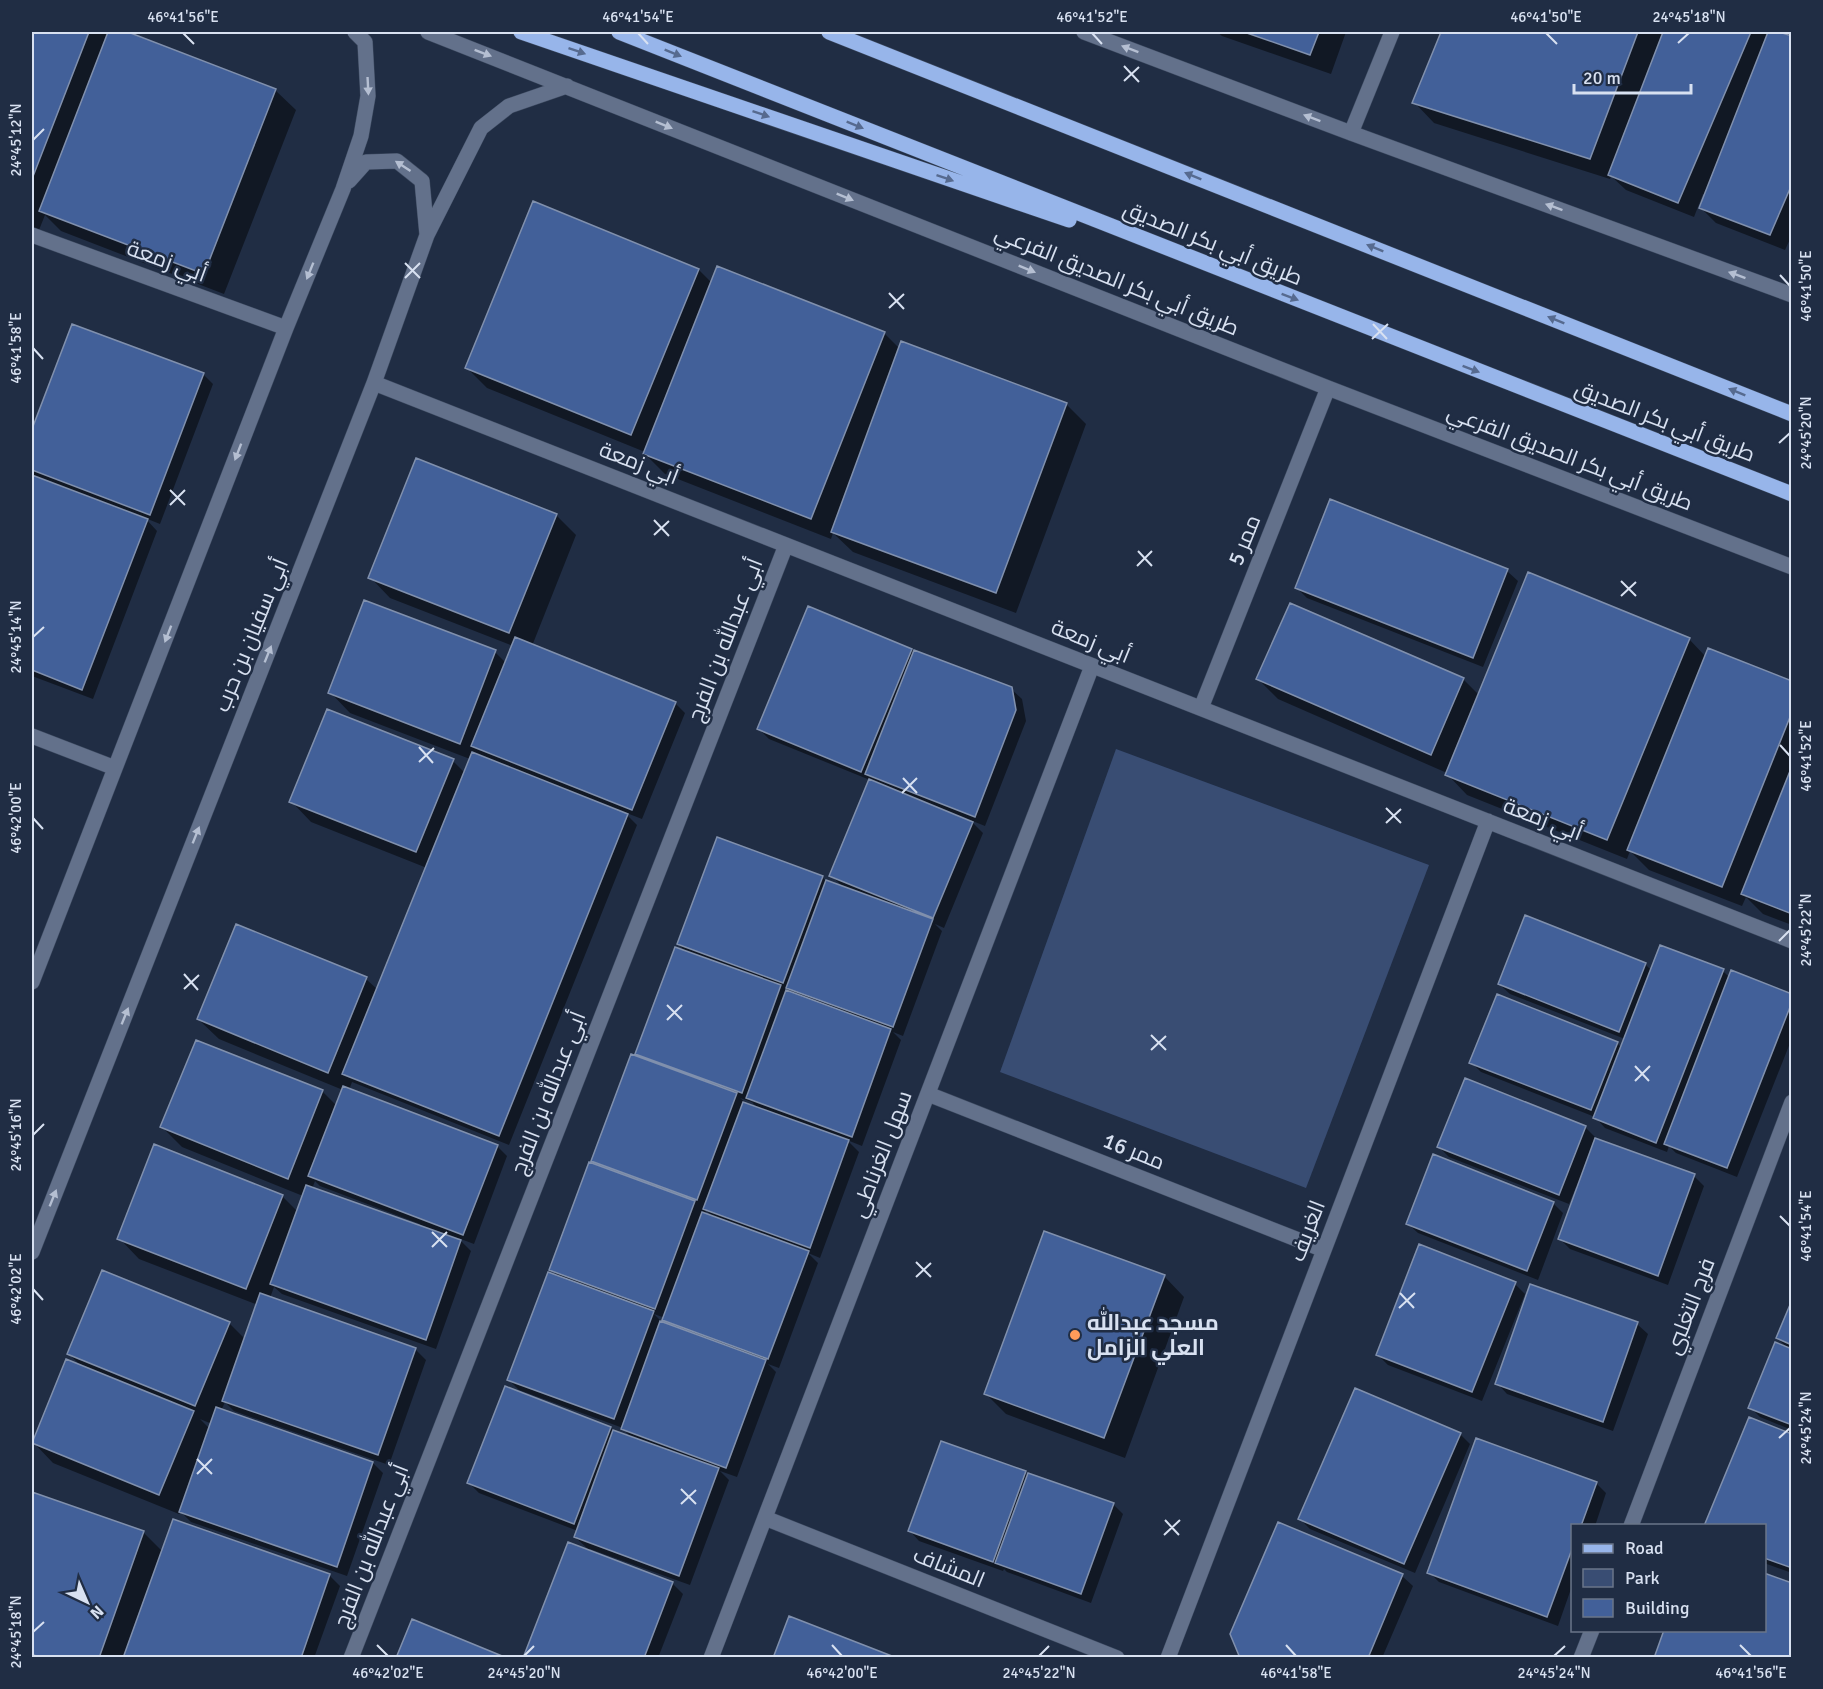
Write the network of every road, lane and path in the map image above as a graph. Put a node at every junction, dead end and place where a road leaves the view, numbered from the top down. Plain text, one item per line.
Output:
1 (355, 32) edge
2 (428, 32) edge
3 (521, 32) edge
4 (619, 32) edge
5 (829, 32) edge
6 (1084, 32) edge
7 (1392, 32) edge
8 (567, 86) junction
9 (1351, 133) junction
10 (343, 189) junction
11 (427, 235) junction
12 (32, 236) edge
13 (1267, 288) junction
14 (1791, 295) edge
15 (286, 328) junction
16 (375, 383) junction
17 (1328, 388) junction
18 (1791, 414) edge
19 (1791, 494) edge
20 (786, 545) junction
21 (1791, 567) edge
22 (1092, 666) junction
23 (1201, 708) junction
24 (32, 736) edge
25 (115, 768) junction
26 (1488, 821) junction
27 (1791, 941) edge
28 (32, 982) edge
29 (928, 1094) junction
30 (1791, 1102) edge
31 (1324, 1250) junction
32 (32, 1252) edge
33 (765, 1518) junction
34 (1632, 1524) edge
35 (1591, 1632) edge
36 (351, 1658) edge
37 (711, 1658) edge
38 (1117, 1658) edge
39 (1168, 1658) edge
40 (1581, 1658) edge

1 -> 10 street
2 -> 8 street, طريق أبي بكر الصديق الفرعي
3 -> 13 main road
4 -> 13 main road, طريق أبي بكر الصديق
18 -> 5 main road
9 -> 6 street
7 - 9 street
8 - 11 street, أبي سفيان بن حرب
8 -> 17 street, طريق أبي بكر الصديق الفرعي
14 -> 9 street
11 -> 10 street
10 -> 15 street
11 - 16 street, أبي سفيان بن حرب
12 - 15 street, أبي زمعة
13 -> 19 main road, طريق أبي بكر الصديق
15 -> 25 street
16 - 20 street, أبي زمعة
32 -> 16 street, أبي سفيان بن حرب
17 - 21 street, طريق أبي بكر الصديق الفرعي
17 - 23 street, ممر 5
20 - 22 street, أبي زمعة
20 - 36 street, أبي عبدالله بن الفرج
22 - 23 street, أبي زمعة
22 - 29 street, سهل الغرناطي
23 - 26 street, أبي زمعة
24 - 25 street
25 - 28 street
26 - 27 street, أبي زمعة
26 - 31 street, الغريف
29 - 31 street, ممر 16
29 - 33 street, سهل الغرناطي
30 - 34 street, فرج التغلبي
31 - 39 street, الغريف
33 - 37 street, سهل الغرناطي
33 - 38 street, المشاف
35 - 40 street

